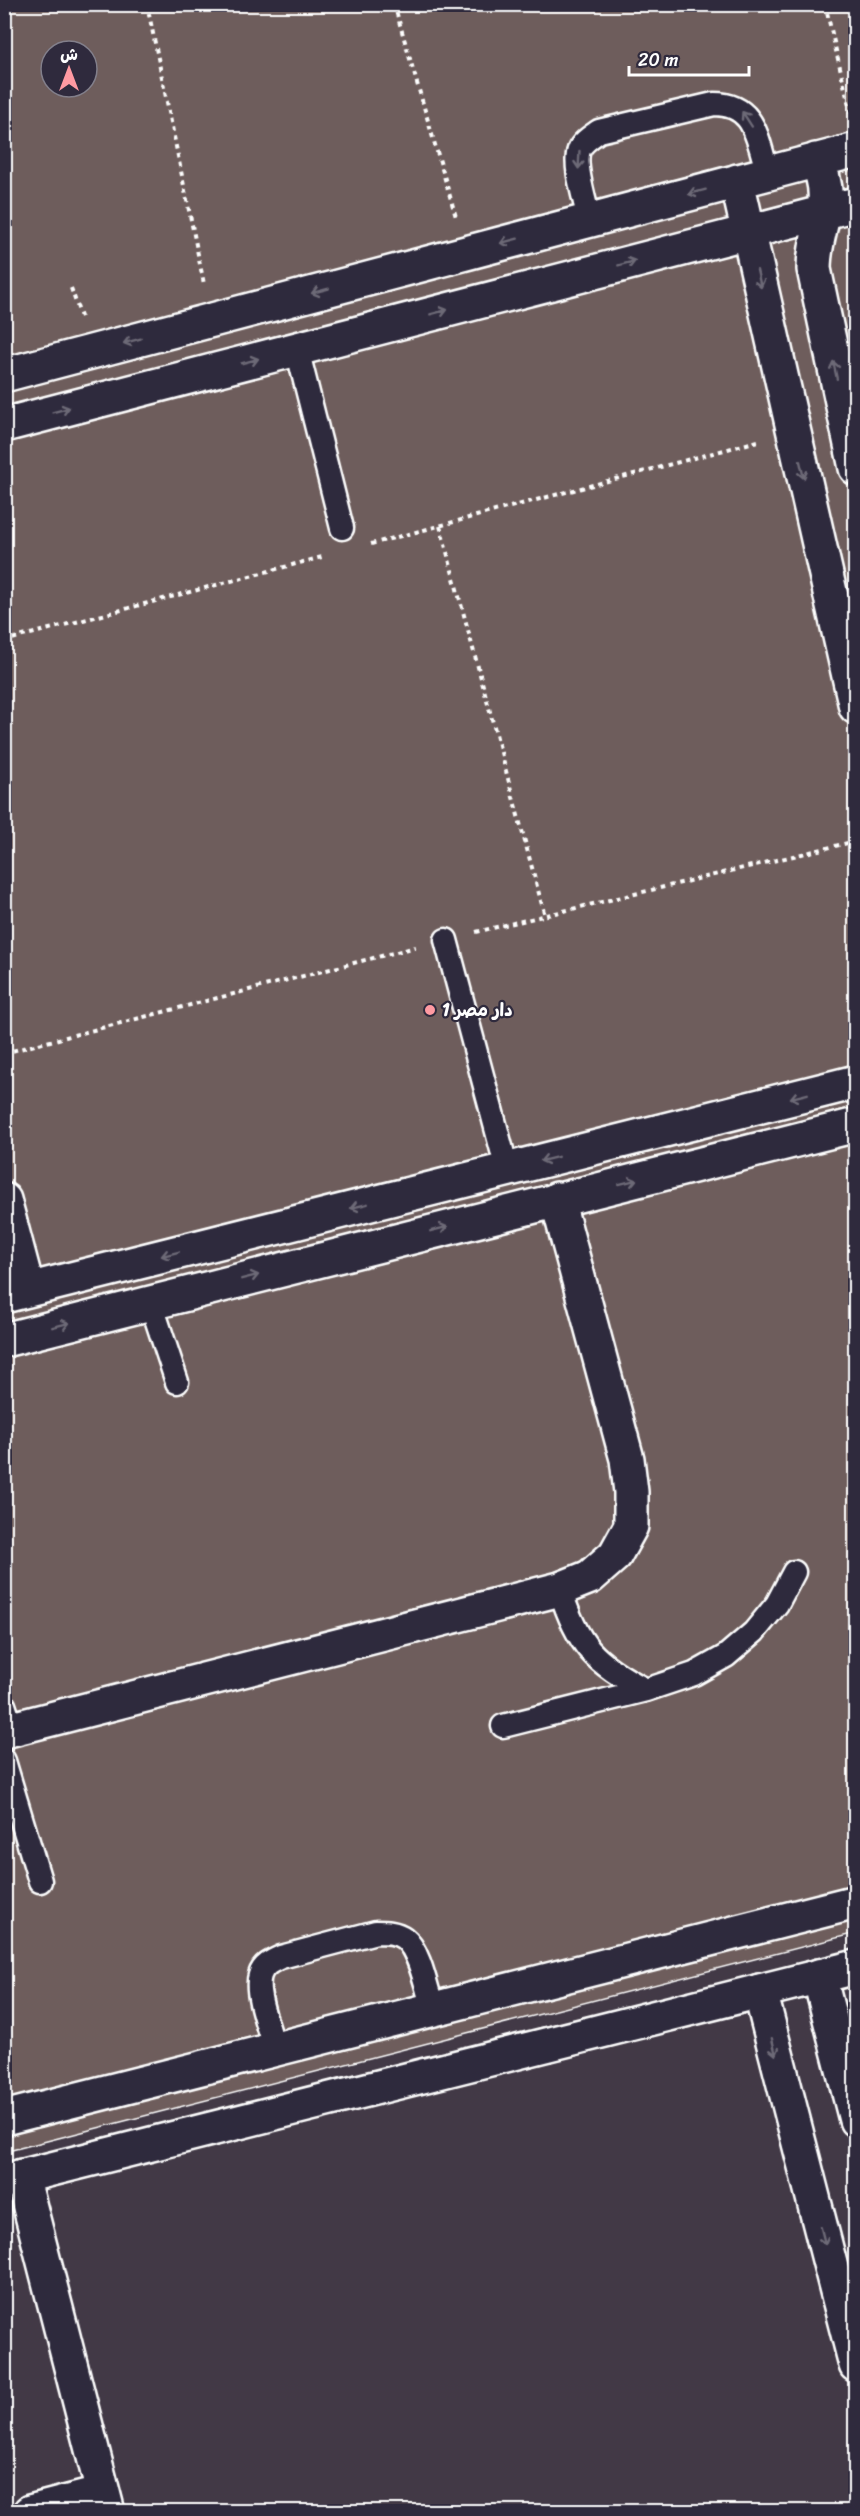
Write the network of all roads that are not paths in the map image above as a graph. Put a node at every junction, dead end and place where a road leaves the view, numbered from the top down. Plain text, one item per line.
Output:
1 (854, 136) edge
2 (816, 160) junction
3 (768, 173) junction
4 (737, 181) junction
5 (855, 204) edge
6 (824, 212) junction
7 (590, 220) junction
8 (748, 232) junction
9 (297, 349) junction
10 (4, 375) edge
11 (4, 425) edge
12 (855, 468) edge
13 (342, 528) dead end
14 (855, 707) edge
15 (446, 940) dead end
16 (855, 1082) edge
17 (855, 1125) edge
18 (507, 1169) junction
19 (557, 1199) junction
20 (4, 1200) edge
21 (16, 1293) edge
22 (151, 1303) junction
23 (4, 1340) edge
24 (177, 1382) dead end
25 (794, 1572) dead end
26 (560, 1589) junction
27 (646, 1690) junction
28 (7, 1722) edge
29 (503, 1726) dead end
30 (4, 1761) edge
31 (40, 1881) dead end
32 (855, 1902) edge
33 (855, 1967) edge
34 (819, 1976) junction
35 (760, 1991) junction
36 (433, 2009) junction
37 (275, 2049) junction
38 (4, 2118) edge
39 (855, 2120) edge
40 (13, 2179) edge
41 (855, 2365) edge
42 (106, 2502) edge
43 (30, 2511) edge

1 - 2 street
2 - 3 street
2 - 6 street
3 - 4 street
3 -> 7 lane
4 -> 7 street
4 - 8 street
5 - 6 street
6 - 8 street
12 -> 6 street
7 -> 10 street
9 -> 8 street
8 -> 14 street
11 -> 9 street
9 - 13 lane
15 - 18 lane
16 -> 18 street
19 -> 17 street
18 -> 21 street
22 -> 19 street
19 - 26 street
20 - 21 street
23 -> 22 street
22 - 24 lane
25 - 27 lane
26 - 27 lane
26 - 28 street
27 - 29 lane
30 - 31 lane
32 - 36 street
33 - 34 street
34 - 35 street
34 - 39 street
35 - 40 street
35 -> 41 street
36 - 37 street
36 - 37 lane
37 - 38 street
40 - 42 street
42 - 43 street

